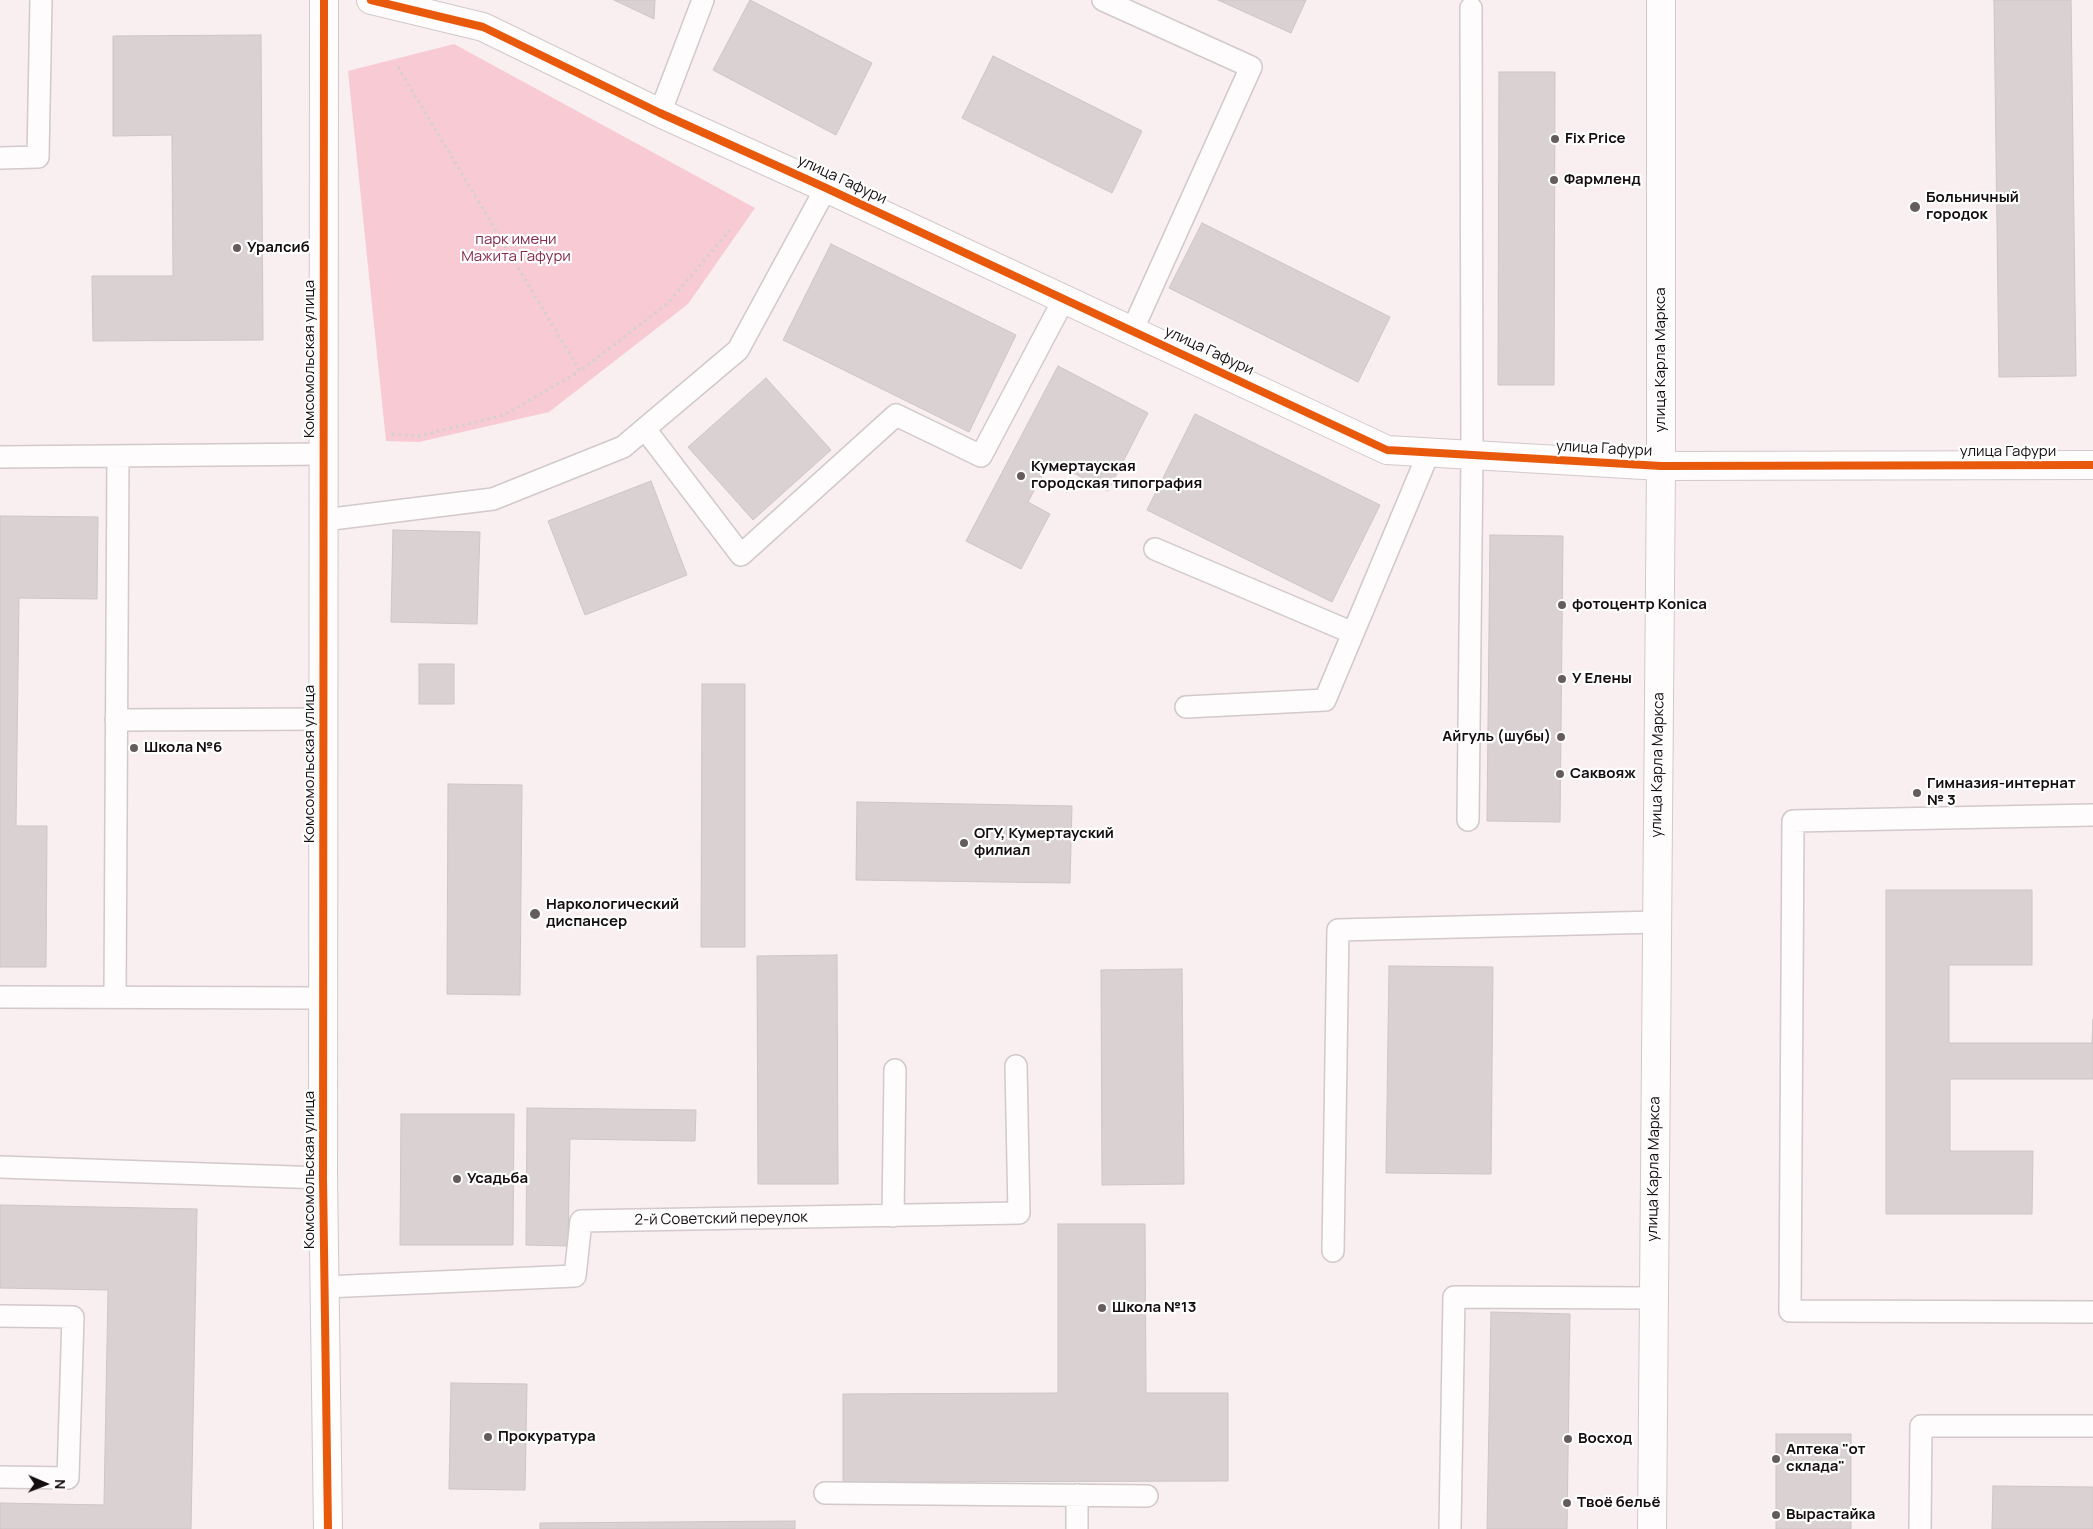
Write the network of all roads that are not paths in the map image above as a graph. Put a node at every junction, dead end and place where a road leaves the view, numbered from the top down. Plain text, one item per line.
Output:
1 (41, 0) edge
2 (324, 0) edge
3 (372, 0) edge
4 (703, 0) edge
5 (1103, 0) edge
6 (1661, 0) edge
7 (1472, 8) dead end
8 (660, 113) junction
9 (0, 158) edge
10 (826, 188) junction
11 (1064, 299) junction
12 (1132, 331) junction
13 (645, 429) junction
14 (1429, 452) junction
15 (324, 454) junction
16 (1472, 455) junction
17 (118, 456) junction
18 (0, 457) edge
19 (2093, 465) edge
20 (1661, 466) junction
21 (324, 520) junction
22 (1156, 549) dead end
23 (1353, 633) junction
24 (1186, 707) dead end
25 (324, 719) junction
26 (116, 720) junction
27 (2093, 816) edge
28 (1468, 820) dead end
29 (1656, 922) junction
30 (0, 997) edge
31 (115, 997) junction
32 (324, 998) junction
33 (1016, 1066) dead end
34 (895, 1070) dead end
35 (0, 1167) edge
36 (324, 1178) junction
37 (894, 1216) junction
38 (1333, 1251) dead end
39 (325, 1287) junction
40 (1652, 1298) junction
41 (2093, 1312) edge
42 (0, 1316) edge
43 (2093, 1426) edge
44 (0, 1477) edge
45 (825, 1493) dead end
46 (1077, 1495) junction
47 (1147, 1496) dead end
48 (328, 1529) edge
49 (1077, 1529) edge
50 (1450, 1529) edge
51 (1652, 1529) edge
52 (1920, 1529) edge

1 - 9 lane
2 - 15 street, Комсомольская улица
3 - 8 street, улица Гафури
4 - 8 lane
5 - 12 lane
6 - 20 street, улица Карла Маркса
7 - 16 lane
8 - 10 street, улица Гафури
10 - 11 street, улица Гафури
10 - 13 lane
11 - 12 street, улица Гафури
11 - 13 lane
12 - 14 street, улица Гафури
13 - 21 lane
14 - 16 street, улица Гафури
14 - 23 lane
15 - 17 lane
15 - 21 street, Комсомольская улица
16 - 20 street, улица Гафури
16 - 28 lane
17 - 18 lane
17 - 26 lane
19 - 20 street, улица Гафури
20 - 29 street, улица Карла Маркса
21 - 25 street, Комсомольская улица
22 - 23 lane
23 - 24 lane
25 - 26 lane
25 - 32 street, Комсомольская улица
26 - 31 lane
27 - 41 lane
29 - 38 lane
29 - 40 street, улица Карла Маркса
30 - 31 lane
31 - 32 lane
32 - 36 street, Комсомольская улица
33 - 37 lane, 2-й Советский переулок
34 - 37 lane
35 - 36 lane
36 - 39 street, Комсомольская улица
37 - 39 lane, 2-й Советский переулок
39 - 48 street, Комсомольская улица
40 - 50 lane
40 - 51 street, улица Карла Маркса
42 - 44 lane
43 - 52 lane
45 - 46 lane
46 - 47 lane
46 - 49 lane

